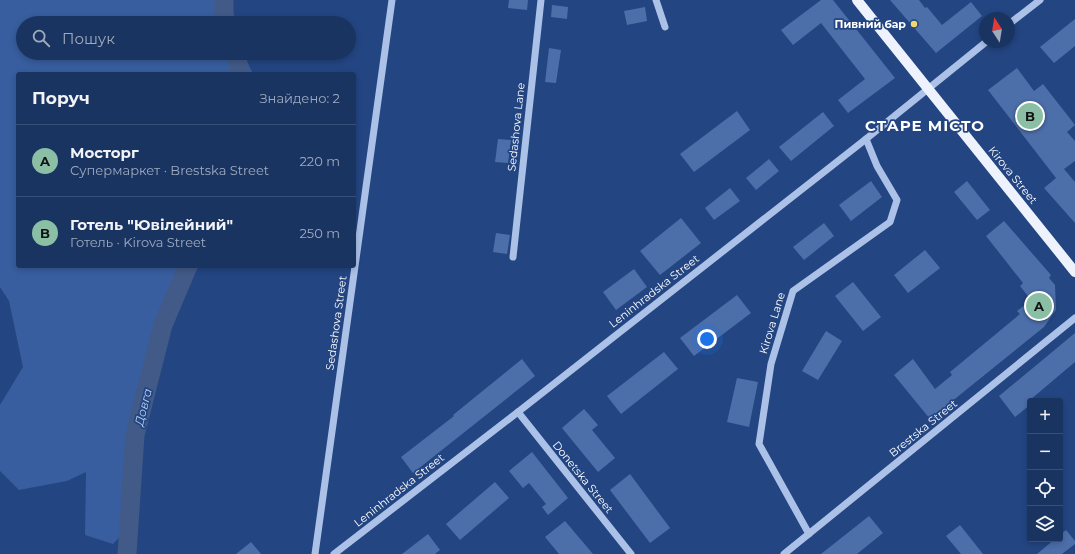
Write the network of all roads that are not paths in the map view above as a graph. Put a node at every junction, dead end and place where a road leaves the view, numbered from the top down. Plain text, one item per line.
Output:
1 (392, 0) edge
2 (541, 0) edge
3 (656, 0) edge
4 (857, 0) edge
5 (1040, 0) edge
6 (1015, 19) edge
7 (665, 27) dead end
8 (979, 48) edge
9 (929, 89) junction
10 (866, 139) junction
11 (513, 257) dead end
12 (356, 259) edge
13 (355, 268) edge
14 (1075, 272) edge
15 (1075, 318) edge
16 (518, 412) junction
17 (809, 534) junction
18 (315, 554) edge
19 (334, 554) edge
20 (631, 554) edge
21 (784, 554) edge

1 - 12 street, Sedashova Street
2 - 11 street, Sedashova Lane
3 - 7 street
4 - 9 main road, Kirova Street
5 - 6 street
8 - 9 street, Leninhradska Street
9 - 10 street, Leninhradska Street
9 - 14 main road, Kirova Street
10 - 16 street, Leninhradska Street
10 - 17 street, Kirova Lane
13 - 18 street, Sedashova Street
15 - 17 street, Brestska Street
16 - 19 street, Leninhradska Street
16 - 20 street, Donetska Street
17 - 21 street, Brestska Street

